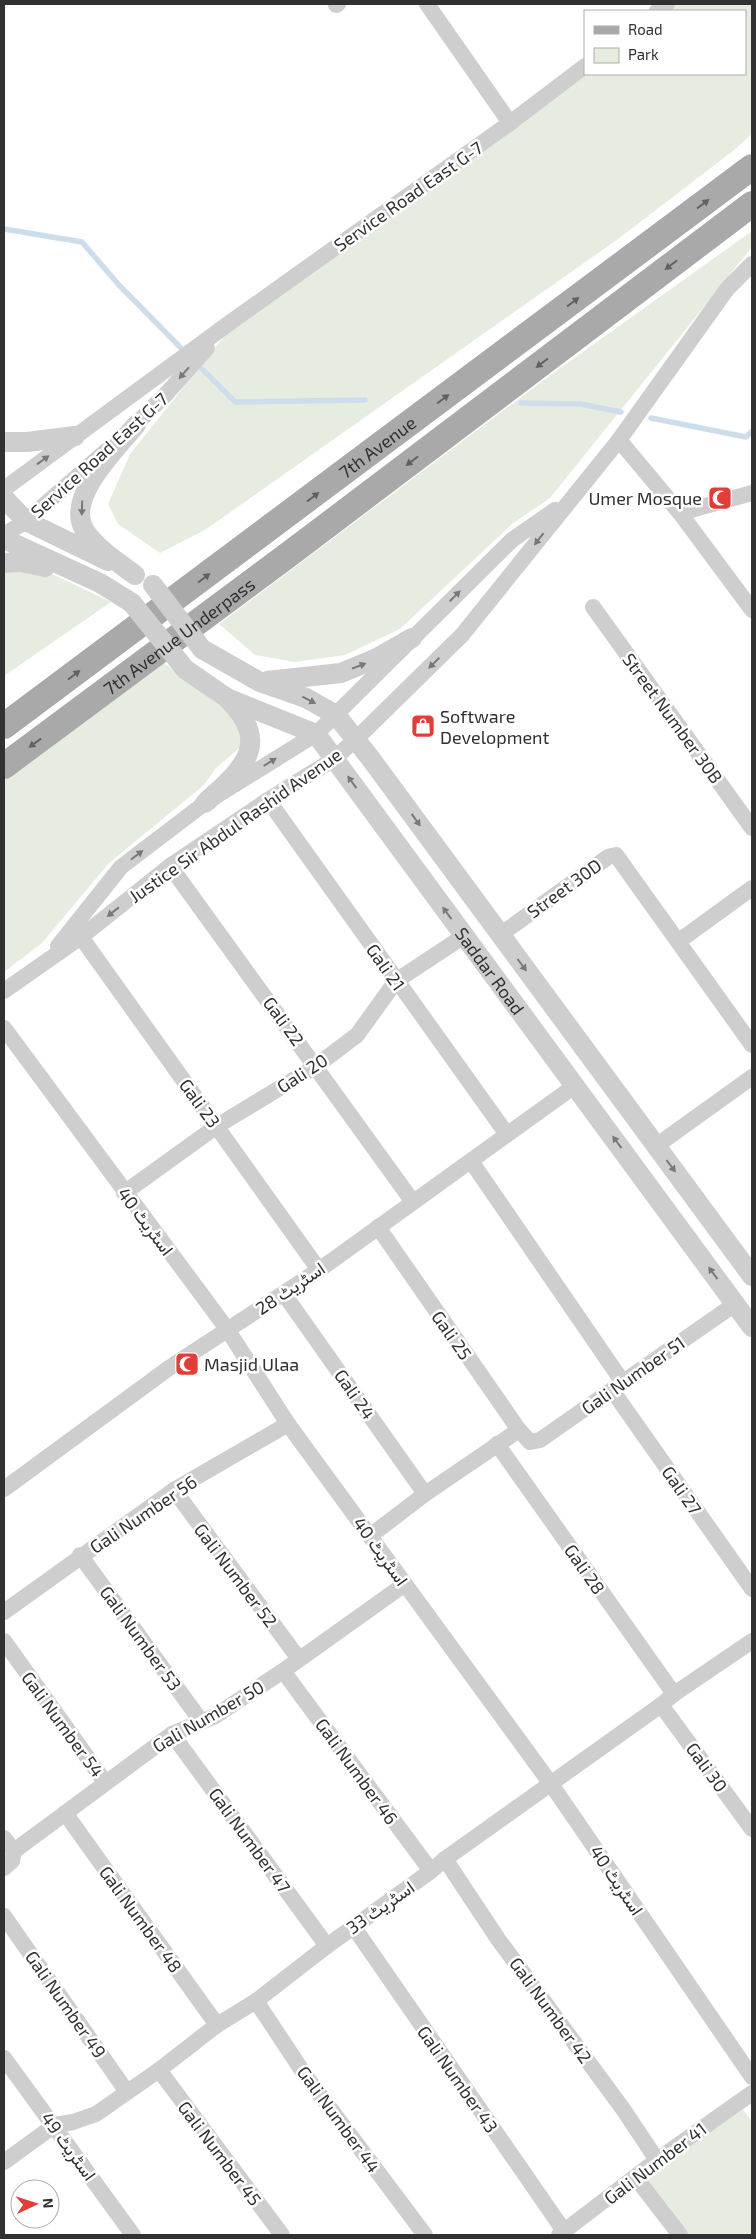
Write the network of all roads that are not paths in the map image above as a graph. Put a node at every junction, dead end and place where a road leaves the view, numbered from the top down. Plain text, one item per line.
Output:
1 (427, 4) edge
2 (584, 67) edge
3 (510, 123) junction
4 (752, 167) edge
5 (752, 204) edge
6 (752, 264) edge
7 (228, 324) junction
8 (136, 425) junction
9 (75, 436) junction
10 (619, 440) junction
11 (4, 442) edge
12 (4, 489) edge
13 (752, 493) edge
14 (4, 498) edge
15 (569, 500) junction
16 (680, 513) junction
17 (26, 521) junction
18 (4, 537) edge
19 (292, 552) joint
20 (4, 563) edge
21 (135, 575) junction
22 (100, 583) junction
23 (594, 607) dead end
24 (752, 610) edge
25 (412, 638) junction
26 (260, 682) junction
27 (227, 698) junction
28 (336, 715) junction
29 (4, 726) edge
30 (316, 734) junction
31 (355, 740) junction
32 (334, 759) junction
33 (4, 766) edge
34 (268, 800) junction
35 (206, 803) junction
36 (752, 828) edge
37 (170, 866) junction
38 (752, 888) edge
39 (500, 935) junction
40 (464, 936) junction
41 (81, 937) junction
42 (678, 941) junction
43 (49, 958) junction
44 (396, 981) junction
45 (4, 991) edge
46 (4, 1028) edge
47 (752, 1045) edge
48 (316, 1066) junction
49 (752, 1077) edge
50 (576, 1085) junction
51 (217, 1126) junction
52 (506, 1133) junction
53 (656, 1146) junction
54 (471, 1161) junction
55 (124, 1193) junction
56 (413, 1202) junction
57 (378, 1227) junction
58 (319, 1270) junction
59 (752, 1276) edge
60 (284, 1294) junction
61 (735, 1304) junction
62 (752, 1327) edge
63 (228, 1329) junction
64 (617, 1386) junction
65 (288, 1424) junction
66 (524, 1436) junction
67 (497, 1444) junction
68 (4, 1489) edge
69 (174, 1490) junction
70 (425, 1494) junction
71 (370, 1536) junction
72 (80, 1556) junction
73 (405, 1584) junction
74 (752, 1590) edge
75 (4, 1612) edge
76 (4, 1641) edge
77 (752, 1641) edge
78 (299, 1659) junction
79 (283, 1671) junction
80 (674, 1694) junction
81 (661, 1706) junction
82 (201, 1721) junction
83 (172, 1734) junction
84 (105, 1782) junction
85 (551, 1784) junction
86 (65, 1813) junction
87 (752, 1830) edge
88 (4, 1838) edge
89 (445, 1859) junction
90 (10, 1860) edge
91 (431, 1871) junction
92 (4, 1916) edge
93 (353, 1926) junction
94 (327, 1946) junction
95 (256, 2001) junction
96 (217, 2025) junction
97 (4, 2058) edge
98 (158, 2070) junction
99 (752, 2077) edge
100 (127, 2092) junction
101 (752, 2092) edge
102 (55, 2126) junction
103 (657, 2160) junction
104 (4, 2162) edge
105 (636, 2178) junction
106 (561, 2233) edge
107 (134, 2235) edge
108 (282, 2235) edge
109 (425, 2235) edge
110 (680, 2235) edge

1 - 3 street
2 - 3 street, Service Road East G-7
3 - 7 street, Service Road East G-7
29 -> 4 main road, 7th Avenue
5 -> 19 main road, 7th Avenue
6 - 10 street, Justice Sir Abdul Rashid Avenue
7 -> 8 street, Service Road East G-7
7 - 9 street, Service Road East G-7
8 - 17 street, Service Road East G-7
8 -> 21 street
9 - 11 street
12 -> 9 street, Service Road East G-7
10 - 15 street, Justice Sir Abdul Rashid Avenue
10 - 16 street
13 - 16 street
14 - 17 street
25 -> 15 street, Justice Sir Abdul Rashid Avenue
15 -> 31 street, Justice Sir Abdul Rashid Avenue
16 - 24 street
17 - 18 street, Service Road East G-7
17 - 21 street
18 - 22 street
19 -> 33 main road, 7th Avenue Underpass
20 - 22 street
21 - 26 street, Saddar Road, bridge
22 - 27 street, bridge
23 - 36 street, Street Number 30B
26 -> 25 street
25 - 28 street, Justice Sir Abdul Rashid Avenue
26 -> 28 street, Saddar Road
27 - 30 street
27 - 35 street
28 - 30 street, Justice Sir Abdul Rashid Avenue
28 - 31 street, Saddar Road
30 - 32 street, Saddar Road
35 -> 30 street, Justice Sir Abdul Rashid Avenue
31 - 32 street, Justice Sir Abdul Rashid Avenue
31 -> 39 street, Saddar Road
32 - 34 street, Justice Sir Abdul Rashid Avenue
40 -> 32 street, Saddar Road
34 - 37 street, Justice Sir Abdul Rashid Avenue
34 - 44 street, Gali 21
43 -> 35 street, Justice Sir Abdul Rashid Avenue
37 -> 41 street, Justice Sir Abdul Rashid Avenue
37 - 48 street, Gali 22
38 - 42 street
39 - 42 street, Street 30D
39 -> 53 street, Saddar Road
40 - 44 street, Gali 20
40 - 50 street, Saddar Road
41 - 43 street, Justice Sir Abdul Rashid Avenue
41 - 51 street, Gali 23
42 - 47 street, Street 30D
43 - 45 street, Justice Sir Abdul Rashid Avenue
44 - 48 street, Gali 20
44 - 52 street, Gali 21
46 - 55 street, اسٹریٹ 40
48 - 51 street, Gali 20
48 - 56 street, Gali 22
49 - 53 street
50 - 52 street, اسٹریٹ 28
61 -> 50 street, Saddar Road
51 - 55 street, Gali 20
51 - 58 street, Gali 23
52 - 54 street, اسٹریٹ 28
53 -> 59 street, Saddar Road
54 - 56 street, اسٹریٹ 28
54 - 64 street, Gali 27
55 - 63 street, اسٹریٹ 40
56 - 57 street, اسٹریٹ 28
57 - 58 street, اسٹریٹ 28
57 - 66 street, Gali 25
58 - 60 street, اسٹریٹ 28
60 - 63 street, اسٹریٹ 28
60 - 70 street, Gali 24
61 - 62 street, Saddar Road
61 - 64 street, Gali Number 51
63 - 65 street, اسٹریٹ 40
63 - 68 street, اسٹریٹ 28
64 - 66 street, Gali Number 51
64 - 74 street, Gali 27
65 - 69 street, Gali Number 56
65 - 71 street, اسٹریٹ 40
66 - 67 street, Gali Number 51
67 - 70 street, Gali Number 51
67 - 80 street, Gali 28
69 - 72 street, Gali Number 56
69 - 78 street, Gali Number 52
70 - 71 street, Gali Number 51
71 - 73 street, اسٹریٹ 40
72 - 75 street, Gali Number 56
72 - 82 street, Gali Number 53
73 - 78 street, Gali Number 50
73 - 85 street, اسٹریٹ 40
76 - 84 street, Gali Number 54
77 - 80 street, اسٹریٹ 33
78 - 79 street, Gali Number 50
79 - 82 street, Gali Number 50
79 - 91 street, Gali Number 46
80 - 81 street, اسٹریٹ 33
81 - 85 street, اسٹریٹ 33
81 - 87 street, Gali 30
82 - 83 street, Gali Number 50
83 - 84 street, Gali Number 50
83 - 94 street, Gali Number 47
84 - 86 street, Gali Number 50
85 - 89 street, اسٹریٹ 33
85 - 99 street, اسٹریٹ 40
86 - 90 street, Gali Number 50
86 - 96 street, Gali Number 48
88 - 90 street
89 - 91 street, اسٹریٹ 33
89 - 103 street, Gali Number 42
91 - 93 street, اسٹریٹ 33
92 - 100 street, Gali Number 49
93 - 94 street, اسٹریٹ 33
93 - 106 street, Gali Number 43
94 - 95 street, اسٹریٹ 33
95 - 96 street, اسٹریٹ 33
95 - 109 street, Gali Number 44
96 - 98 street, اسٹریٹ 33
97 - 102 street, اسٹریٹ 49
98 - 100 street, اسٹریٹ 33
98 - 108 street, Gali Number 45
100 - 102 street, اسٹریٹ 33
101 - 103 street, Gali Number 41
102 - 104 street, اسٹریٹ 33
102 - 107 street, اسٹریٹ 49
103 - 105 street, Gali Number 41
105 - 106 street, Gali Number 41
105 - 110 street

